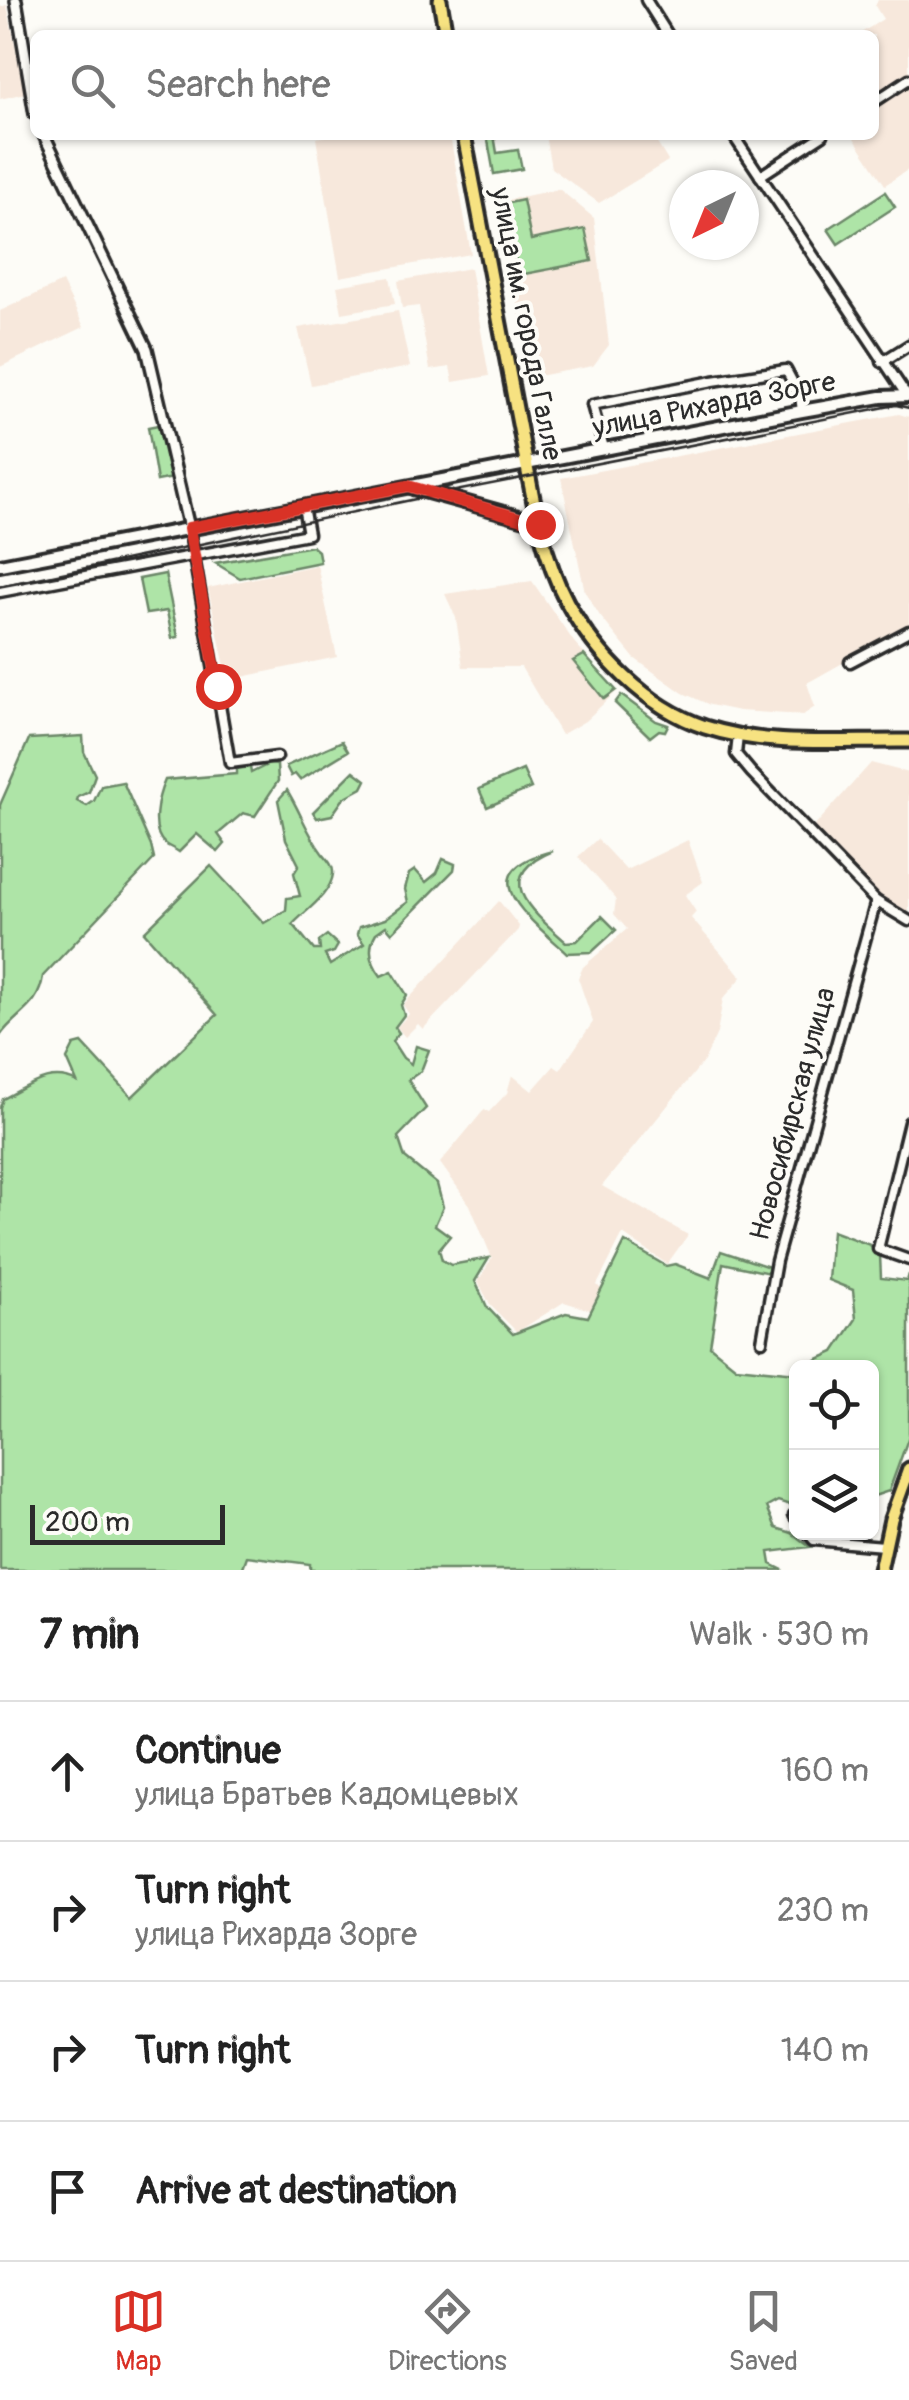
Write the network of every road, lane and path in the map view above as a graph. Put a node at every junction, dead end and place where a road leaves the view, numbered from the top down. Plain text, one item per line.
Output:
1 (16, 0) edge
2 (440, 0) edge
3 (646, 0) edge
4 (445, 30) edge
5 (665, 30) edge
6 (909, 79) edge
7 (30, 84) edge
8 (879, 99) edge
9 (46, 140) edge
10 (465, 140) edge
11 (736, 140) edge
12 (815, 140) edge
13 (760, 176) junction
14 (909, 345) edge
15 (882, 362) junction
16 (908, 397) edge
17 (802, 410) junction
18 (604, 448) junction
19 (526, 463) junction
20 (408, 486) junction
21 (303, 506) junction
22 (540, 524) junction
23 (189, 528) junction
24 (193, 555) junction
25 (0, 565) edge
26 (0, 592) edge
27 (909, 631) edge
28 (850, 662) dead end
29 (738, 736) junction
30 (909, 741) edge
31 (277, 758) dead end
32 (876, 901) junction
33 (909, 921) edge
34 (909, 1122) edge
35 (909, 1260) edge
36 (762, 1342) dead end
37 (909, 1469) edge
38 (814, 1540) edge
39 (884, 1546) junction
40 (880, 1567) edge

1 - 7 street
2 - 4 main road
3 - 5 street
6 - 8 street
9 - 23 street
10 - 19 main road, улица им. города Галле
11 - 13 street
12 - 13 street
13 - 15 street
14 - 15 street
15 - 16 street
16 - 17 main road, улица Рихарда Зорге
17 - 18 main road, улица Рихарда Зорге
17 - 18 street
18 - 19 main road, улица Рихарда Зорге
19 - 20 main road, улица Рихарда Зорге
19 - 22 main road, улица им. города Галле
20 - 21 main road, улица Рихарда Зорге
20 - 22 main road
21 - 23 main road, улица Рихарда Зорге
21 - 24 street
22 - 29 main road, улица им. города Галле
23 - 24 street
23 - 25 main road, улица Рихарда Зорге
24 - 26 street
24 - 31 street
27 - 28 street
29 - 30 main road, улица им. города Галле
29 - 32 street
32 - 33 street
32 - 36 street, Новосибирская улица
34 - 35 street
37 - 39 main road
38 - 39 street
39 - 40 main road

